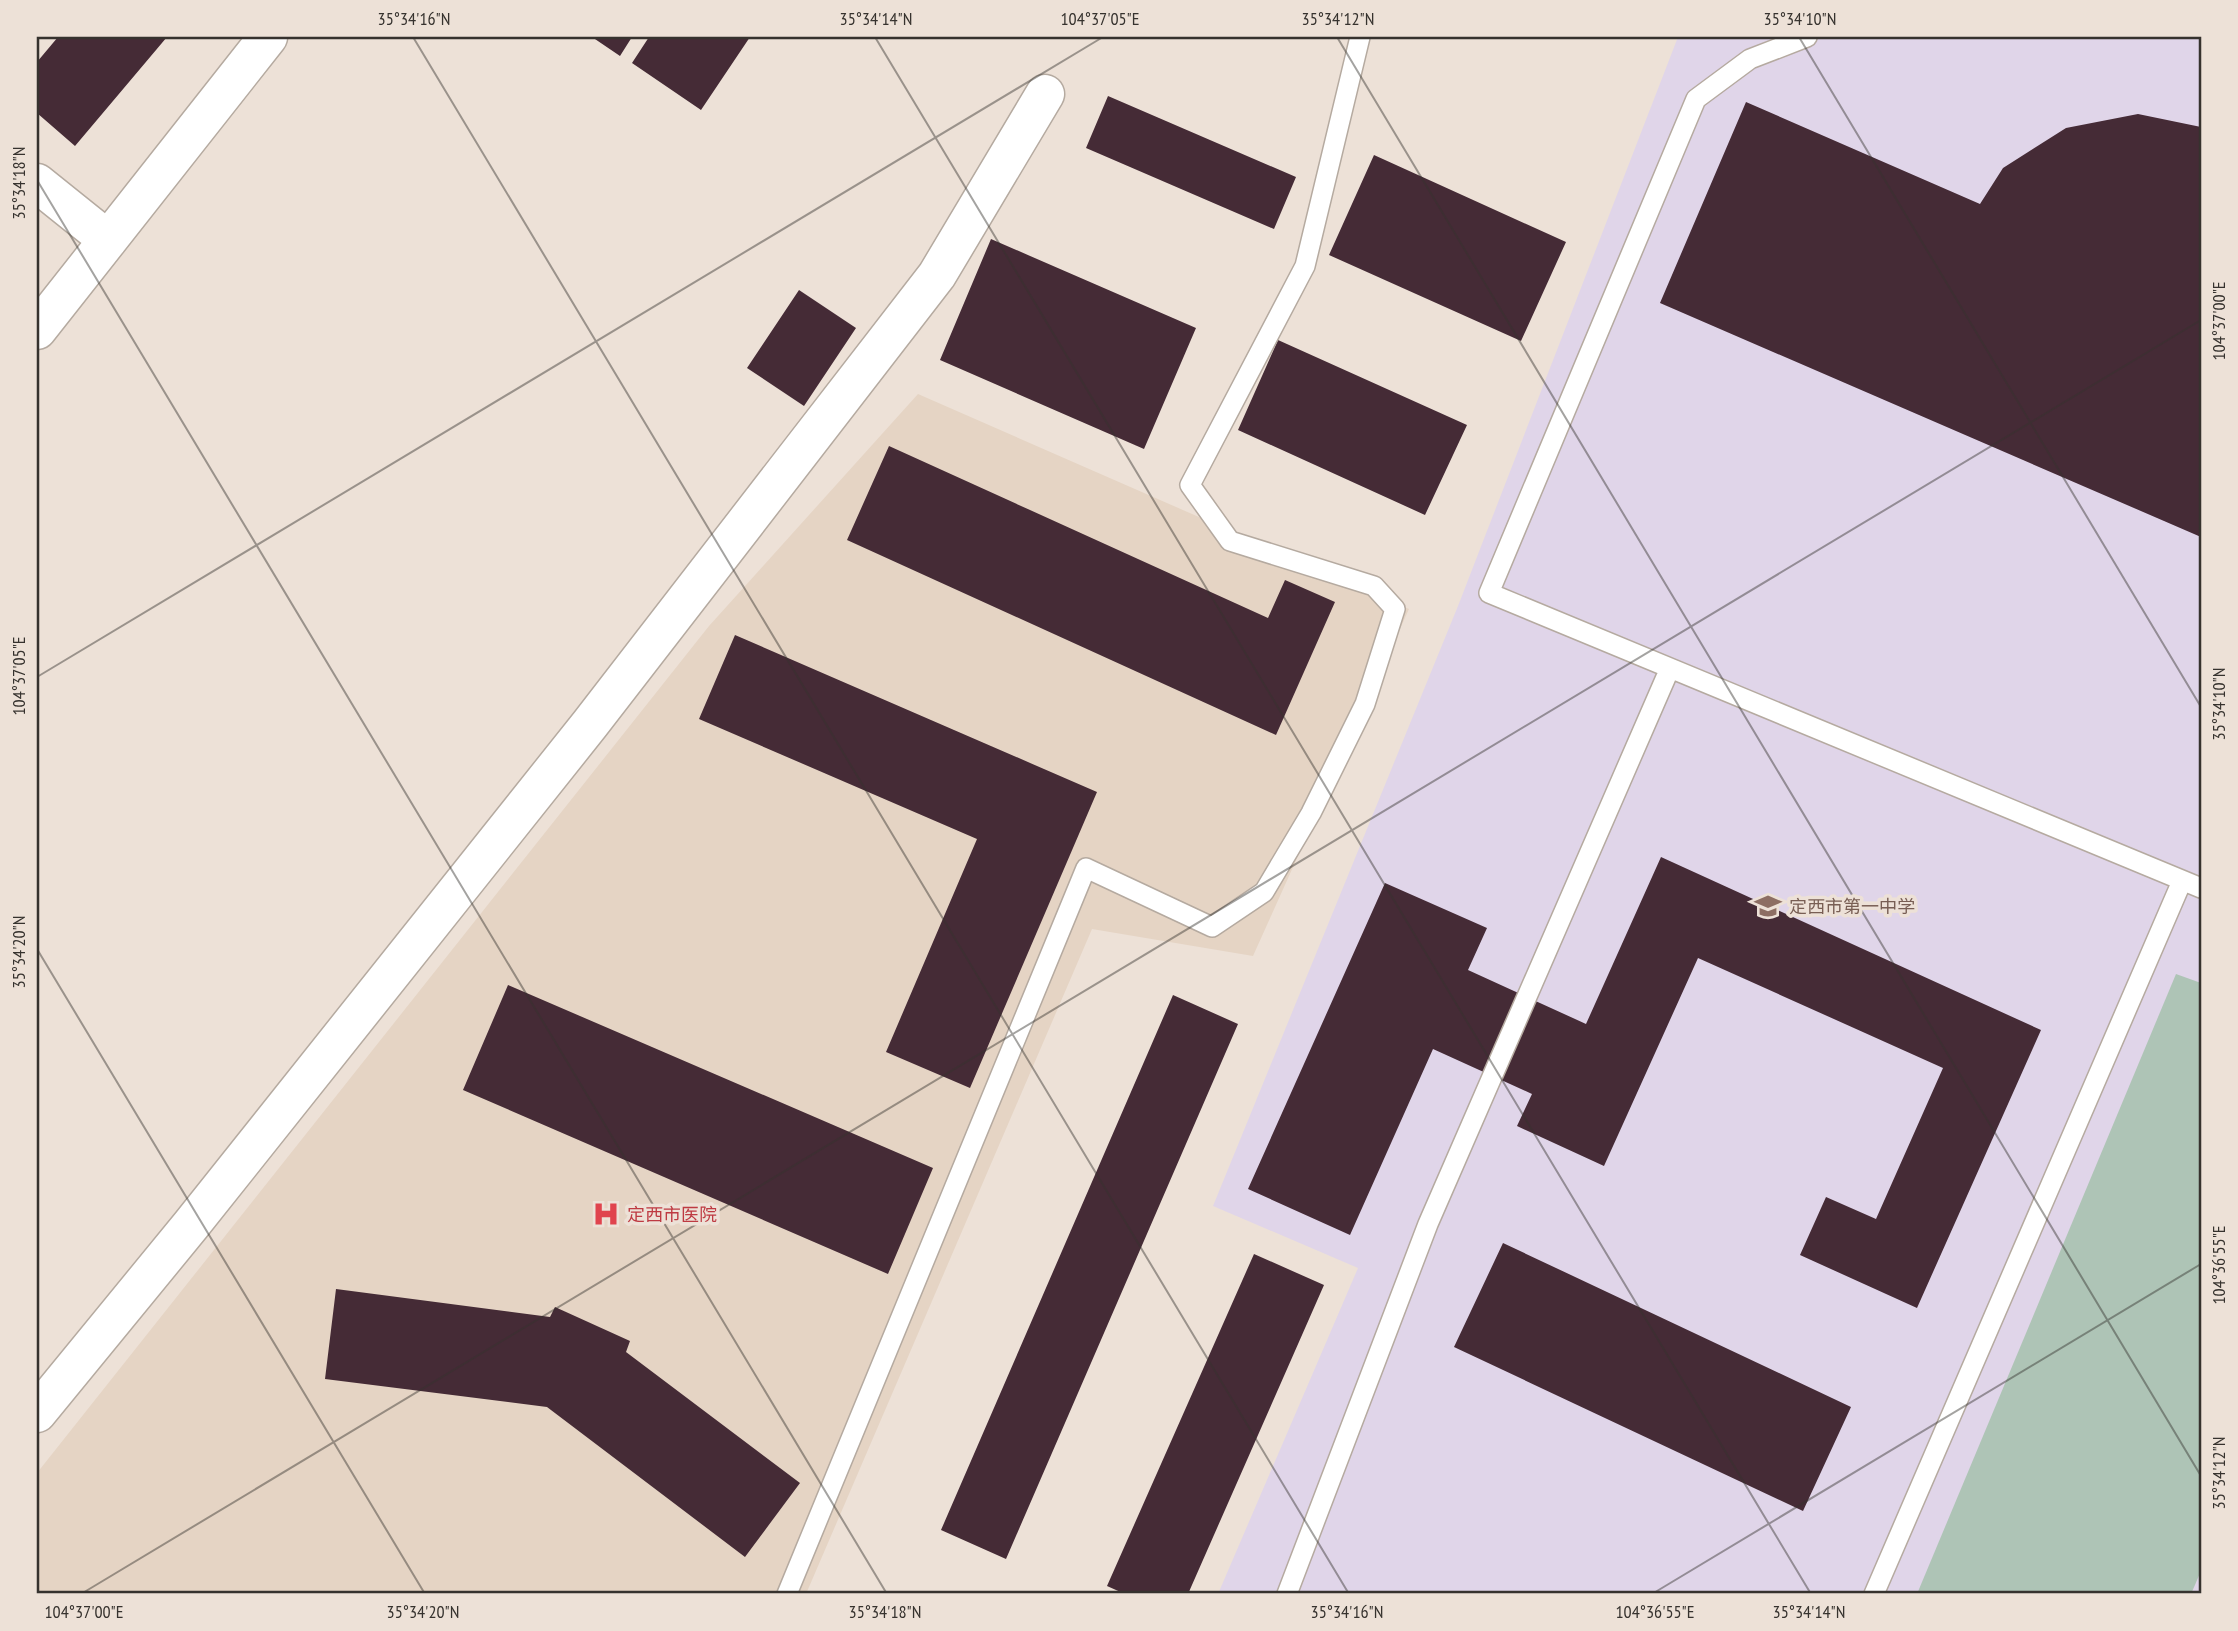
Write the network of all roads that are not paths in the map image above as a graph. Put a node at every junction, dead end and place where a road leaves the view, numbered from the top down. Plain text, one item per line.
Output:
1 (268, 37) edge
2 (1360, 37) edge
3 (1807, 37) edge
4 (1045, 94) dead end
5 (37, 183) edge
6 (108, 240) junction
7 (37, 330) edge
8 (1670, 668) junction
9 (2182, 881) junction
10 (2201, 888) edge
11 (37, 1413) edge
12 (787, 1594) edge
13 (1287, 1594) edge
14 (1874, 1594) edge

1 - 6 street
2 - 12 lane
3 - 8 lane
4 - 11 street
5 - 6 street
6 - 7 street
8 - 9 lane
8 - 13 lane
9 - 10 lane
9 - 14 lane

